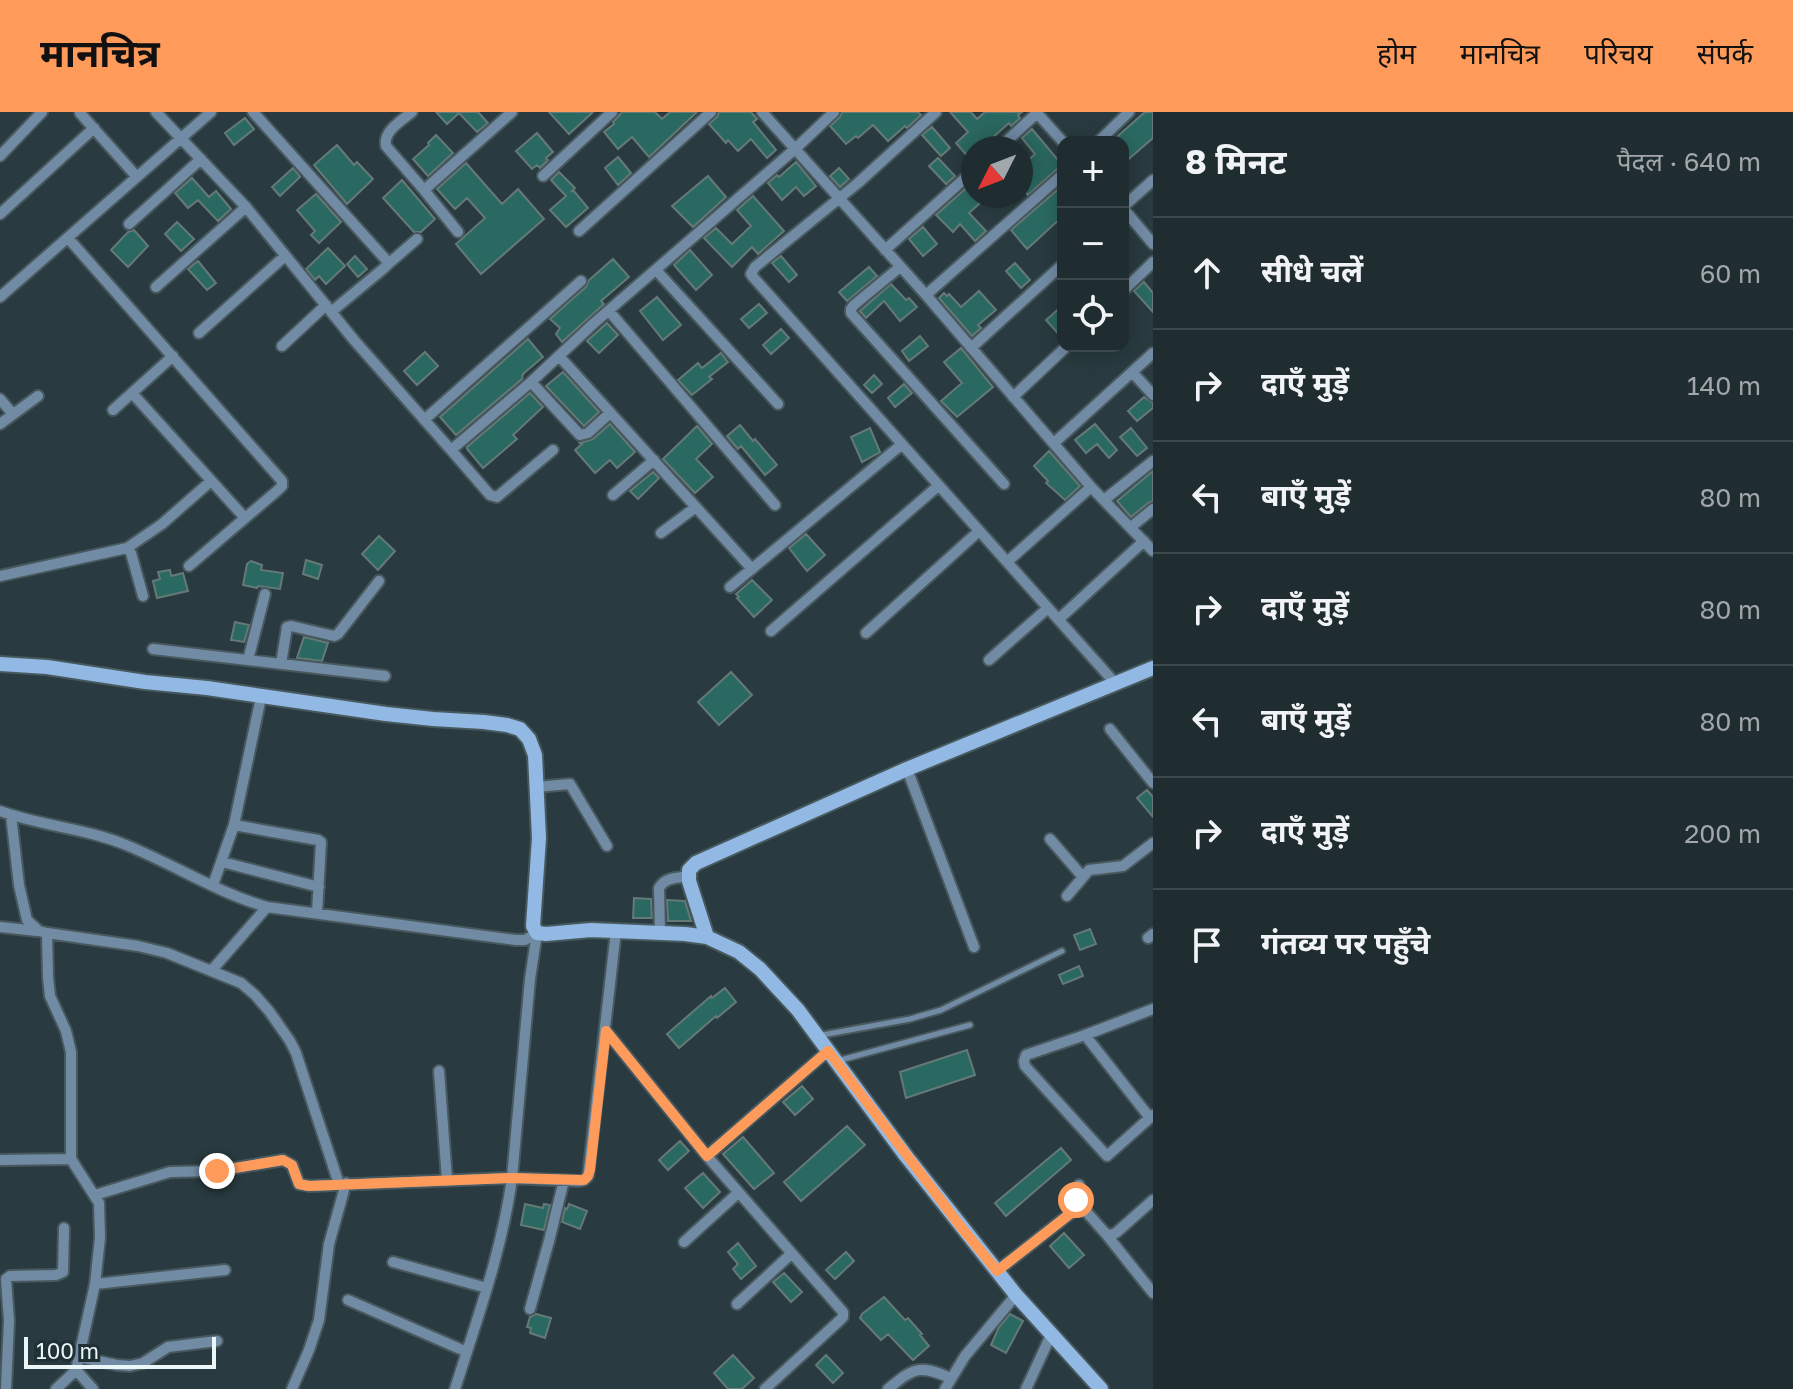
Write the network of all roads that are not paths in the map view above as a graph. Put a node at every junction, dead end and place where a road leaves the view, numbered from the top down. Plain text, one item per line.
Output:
1 (42, 112) edge
2 (156, 112) edge
3 (211, 112) edge
4 (253, 112) edge
5 (412, 112) edge
6 (512, 112) edge
7 (612, 112) edge
8 (711, 112) edge
9 (762, 112) edge
10 (834, 112) edge
11 (936, 112) edge
12 (1129, 112) edge
13 (80, 113) edge
14 (1036, 113) edge
15 (94, 128) junction
16 (1012, 136) edge
17 (1057, 136) edge
18 (1104, 136) edge
19 (180, 139) junction
20 (795, 149) junction
21 (0, 156) edge
22 (201, 159) junction
23 (543, 176) dead end
24 (137, 177) junction
25 (1057, 179) edge
26 (1153, 180) edge
27 (961, 182) edge
28 (424, 190) junction
29 (838, 199) junction
30 (1129, 202) edge
31 (246, 207) junction
32 (1124, 208) edge
33 (0, 214) edge
34 (129, 224) dead end
35 (579, 231) dead end
36 (458, 232) dead end
37 (68, 238) junction
38 (417, 239) dead end
39 (1153, 244) edge
40 (885, 250) junction
41 (285, 256) junction
42 (1153, 262) edge
43 (387, 265) junction
44 (900, 267) junction
45 (1057, 269) edge
46 (656, 270) junction
47 (581, 281) dead end
48 (1129, 285) edge
49 (156, 287) dead end
50 (926, 295) junction
51 (0, 297) edge
52 (329, 308) junction
53 (609, 311) junction
54 (199, 333) dead end
55 (282, 346) dead end
56 (971, 348) junction
57 (1061, 352) edge
58 (1153, 353) edge
59 (173, 356) junction
60 (559, 356) junction
61 (1133, 373) junction
62 (531, 382) junction
63 (132, 393) junction
64 (1153, 395) edge
65 (38, 396) dead end
66 (1013, 397) junction
67 (0, 399) edge
68 (778, 404) dead end
69 (113, 410) dead end
70 (610, 413) junction
71 (13, 414) junction
72 (424, 420) junction
73 (0, 424) edge
74 (1054, 443) junction
75 (901, 445) junction
76 (451, 450) junction
77 (553, 450) dead end
78 (654, 460) junction
79 (1153, 461) edge
80 (211, 481) junction
81 (1004, 484) dead end
82 (938, 486) junction
83 (1091, 487) junction
84 (613, 495) dead end
85 (1104, 500) junction
86 (775, 505) dead end
87 (696, 507) junction
88 (1153, 509) edge
89 (245, 518) junction
90 (1131, 527) junction
91 (979, 531) junction
92 (661, 533) dead end
93 (1144, 541) junction
94 (127, 548) junction
95 (1153, 551) edge
96 (1007, 562) junction
97 (189, 566) dead end
98 (752, 569) junction
99 (0, 576) edge
100 (379, 581) dead end
101 (730, 587) dead end
102 (265, 594) dead end
103 (143, 596) dead end
104 (1048, 608) junction
105 (1059, 619) junction
106 (771, 631) dead end
107 (866, 633) dead end
108 (153, 649) dead end
109 (248, 660) junction
110 (989, 660) dead end
111 (0, 664) edge
112 (281, 664) junction
113 (1153, 668) edge
114 (385, 676) dead end
115 (1115, 683) junction
116 (261, 697) junction
117 (1110, 729) dead end
118 (907, 769) junction
119 (1153, 783) edge
120 (536, 787) junction
121 (6, 813) edge
122 (234, 825) junction
123 (1050, 839) dead end
124 (1153, 843) edge
125 (607, 846) dead end
126 (222, 862) junction
127 (689, 876) junction
128 (1082, 876) junction
129 (213, 885) junction
130 (319, 887) junction
131 (1067, 896) dead end
132 (267, 907) junction
133 (317, 913) junction
134 (0, 927) edge
135 (616, 931) junction
136 (43, 932) junction
137 (537, 933) junction
138 (660, 933) junction
139 (707, 937) junction
140 (974, 947) dead end
141 (1062, 951) dead end
142 (212, 970) junction
143 (1149, 1010) edge
144 (1153, 1022) edge
145 (970, 1025) dead end
146 (606, 1031) junction
147 (1085, 1035) junction
148 (817, 1036) junction
149 (832, 1056) junction
150 (439, 1071) dead end
151 (1151, 1117) edge
152 (707, 1156) junction
153 (71, 1159) junction
154 (0, 1160) edge
155 (512, 1178) junction
156 (447, 1180) junction
157 (564, 1180) junction
158 (342, 1184) junction
159 (1079, 1185) dead end
160 (738, 1193) junction
161 (95, 1195) junction
162 (1153, 1200) edge
163 (1080, 1206) junction
164 (64, 1228) dead end
165 (1106, 1234) junction
166 (684, 1242) dead end
167 (791, 1254) junction
168 (393, 1262) dead end
169 (225, 1270) dead end
170 (997, 1271) junction
171 (95, 1284) junction
172 (1151, 1286) edge
173 (487, 1288) junction
174 (1016, 1295) junction
175 (348, 1300) dead end
176 (737, 1304) dead end
177 (530, 1309) dead end
178 (1051, 1335) junction
179 (217, 1341) dead end
180 (467, 1352) junction
181 (79, 1357) junction
182 (76, 1370) junction
183 (948, 1384) edge
184 (5, 1388) edge
185 (56, 1389) edge
186 (93, 1389) edge
187 (292, 1389) edge
188 (455, 1389) edge
189 (765, 1389) edge
190 (888, 1389) edge
191 (1026, 1389) edge
192 (1101, 1389) edge

1 - 21 street
2 - 19 street
3 - 19 street
4 - 43 street
5 - 28 street
6 - 28 street
7 - 23 street
8 - 35 street
9 - 20 street
10 - 20 street
11 - 29 street
12 - 18 street
13 - 15 street
14 - 16 street
14 - 17 street
15 - 24 street
15 - 33 street
19 - 22 street
19 - 24 street
20 - 29 street
20 - 46 street
22 - 31 street
22 - 34 street
24 - 37 street
25 - 50 street
26 - 30 street
27 - 40 street
28 - 36 street
29 - 40 street
29 - 75 street
31 - 41 street
31 - 49 street
32 - 39 street
37 - 51 street
37 - 59 street
38 - 43 street
40 - 44 street
41 - 52 street
41 - 54 street
42 - 48 street
43 - 52 street
44 - 50 street
44 - 81 street
45 - 56 street
46 - 53 street
46 - 68 street
47 - 72 street
50 - 56 street
52 - 55 street
52 - 72 street
53 - 60 street
53 - 86 street
56 - 66 street
57 - 66 street
58 - 61 street
59 - 63 street
59 - 89 street
60 - 62 street
60 - 70 street
61 - 64 street
61 - 74 street
62 - 70 street
62 - 76 street
63 - 69 street
63 - 80 street
65 - 71 street
66 - 74 street
67 - 71 street
70 - 78 street
71 - 73 street
72 - 76 street
74 - 83 street
75 - 82 street
75 - 98 street
76 - 77 street
78 - 84 street
78 - 87 street
79 - 85 street
80 - 89 street
80 - 94 street
82 - 91 street
82 - 106 street
83 - 85 street
83 - 96 street
85 - 90 street
87 - 92 street
87 - 98 street
88 - 90 street
89 - 97 street
90 - 93 street
91 - 96 street
91 - 107 street
93 - 95 street
93 - 105 street
94 - 99 street
94 - 103 street
96 - 104 street
98 - 101 street
100 - 112 street
102 - 109 street
104 - 105 street
104 - 110 street
105 - 115 street
108 - 109 street
109 - 112 street
111 - 116 street
112 - 114 street
113 - 115 street
115 - 118 street
116 - 120 street
116 - 122 street
117 - 119 street
118 - 127 street
118 - 140 street
120 - 125 street
120 - 137 street
121 - 129 street
121 - 136 street
122 - 126 street
122 - 130 street
123 - 128 street
124 - 128 street
126 - 129 street
126 - 130 street
127 - 138 street
127 - 139 street
128 - 131 street
129 - 132 street
130 - 133 street
132 - 133 street
132 - 142 street
133 - 137 street
134 - 136 street
135 - 137 street
135 - 138 street
135 - 146 street
136 - 142 street
136 - 153 street
137 - 155 street
138 - 139 street
139 - 148 street
141 - 148 lane
142 - 158 street
143 - 144 street
143 - 147 street
145 - 149 lane
146 - 152 street
146 - 157 street
147 - 151 street
147 - 151 street
148 - 149 street
149 - 152 street
149 - 170 street
150 - 156 street
152 - 160 street
153 - 154 street
153 - 161 street
155 - 156 street
155 - 157 street
155 - 173 street
156 - 158 street
157 - 177 street
158 - 161 street
158 - 187 street
159 - 163 street
160 - 166 street
160 - 167 street
161 - 171 street
162 - 165 street
163 - 165 street
163 - 170 street
164 - 184 street
165 - 172 street
167 - 176 street
167 - 189 street
168 - 173 street
169 - 171 street
170 - 174 street
171 - 181 street
173 - 180 street
174 - 178 street
174 - 183 street
175 - 180 street
178 - 191 street
178 - 192 street
179 - 181 street
180 - 188 street
181 - 182 street
182 - 185 street
182 - 186 street
183 - 190 street

